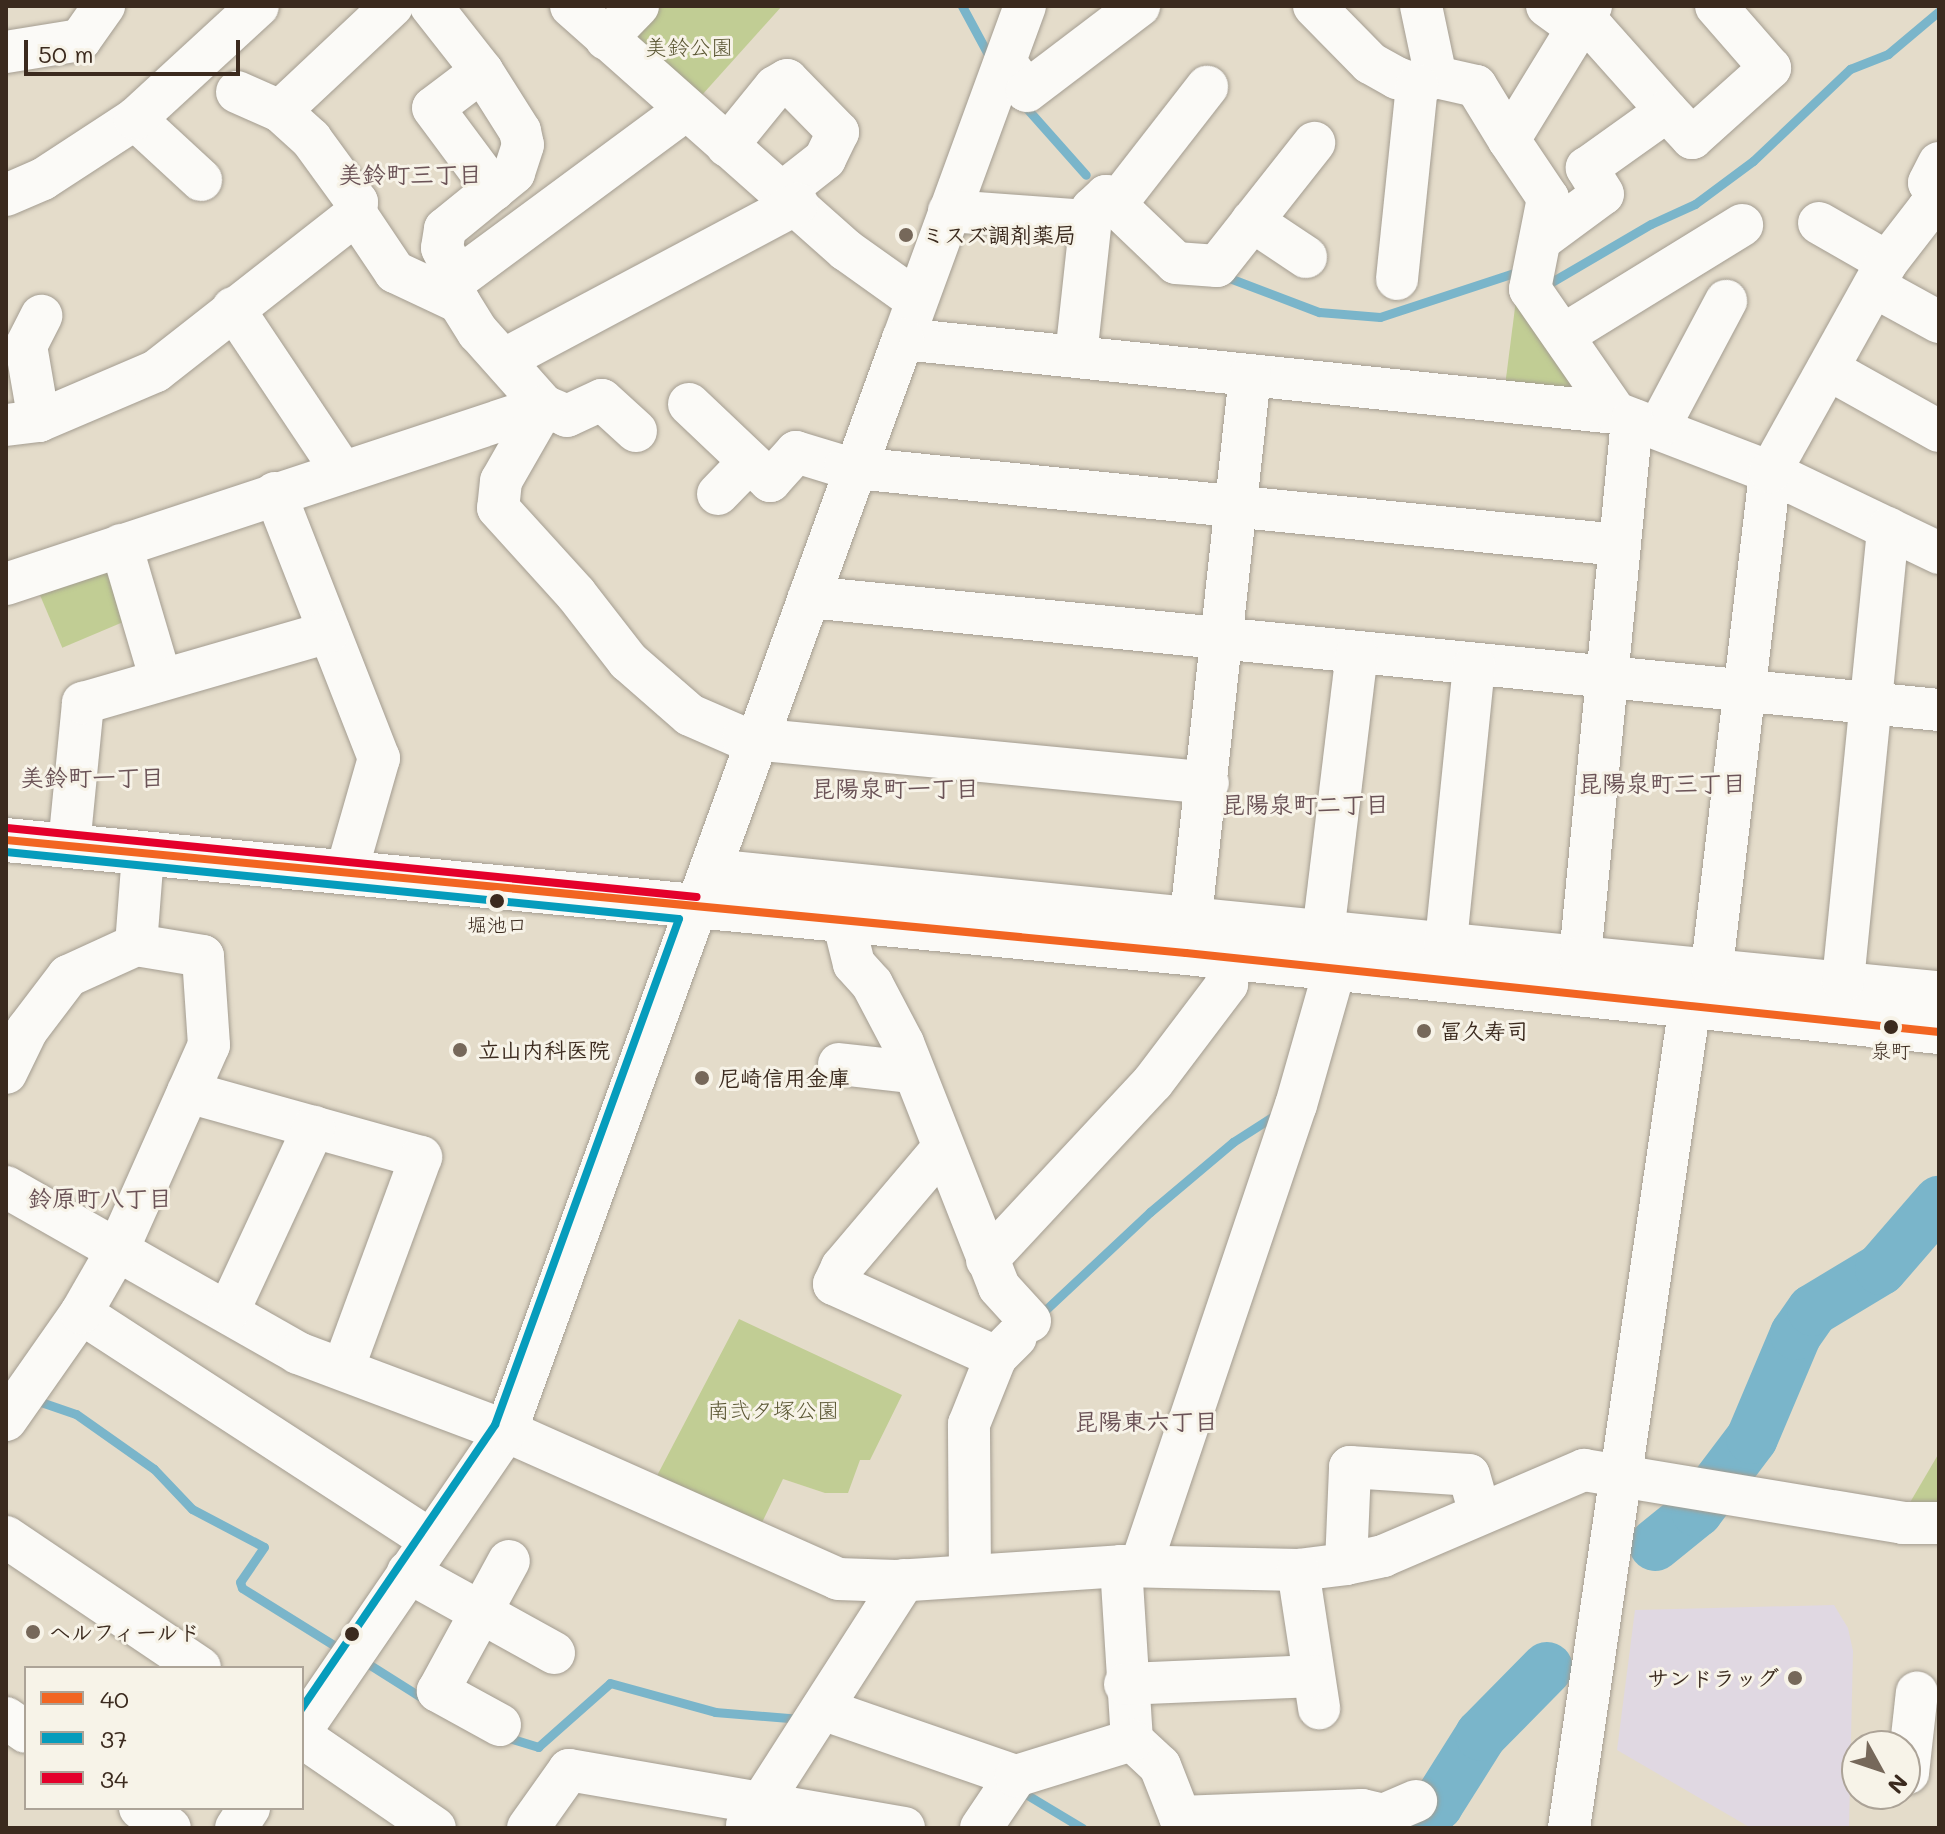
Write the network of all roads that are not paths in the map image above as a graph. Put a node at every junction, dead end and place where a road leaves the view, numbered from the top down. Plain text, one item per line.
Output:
1 (104, 6) edge
2 (258, 6) edge
3 (392, 6) edge
4 (431, 6) edge
5 (571, 6) edge
6 (638, 6) edge
7 (1025, 6) edge
8 (1139, 6) edge
9 (1314, 6) edge
10 (1421, 6) edge
11 (1716, 6) edge
12 (1573, 13) edge
13 (68, 23) edge
14 (606, 39) junction
15 (6, 52) edge
16 (1005, 62) junction
17 (482, 71) junction
18 (1426, 81) junction
19 (1207, 87) dead end
20 (237, 92) dead end
21 (280, 111) junction
22 (684, 111) junction
23 (1667, 111) junction
24 (135, 119) junction
25 (1509, 140) junction
26 (1314, 143) dead end
27 (727, 146) junction
28 (1939, 163) edge
29 (201, 180) dead end
30 (494, 190) junction
31 (1939, 192) edge
32 (6, 195) edge
33 (790, 198) junction
34 (1939, 203) edge
35 (949, 211) junction
36 (1103, 213) junction
37 (356, 214) junction
38 (1252, 221) junction
39 (1819, 223) dead end
40 (1742, 225) dead end
41 (1543, 238) junction
42 (1306, 257) dead end
43 (1881, 274) junction
44 (1397, 279) dead end
45 (455, 288) junction
46 (1726, 301) dead end
47 (233, 308) junction
48 (41, 316) dead end
49 (910, 319) junction
50 (1939, 322) edge
51 (1565, 334) junction
52 (1076, 356) junction
53 (505, 359) junction
54 (1828, 369) junction
55 (1250, 375) junction
56 (689, 404) dead end
57 (544, 406) junction
58 (1636, 420) junction
59 (22, 423) edge
60 (636, 431) dead end
61 (1939, 431) edge
62 (749, 462) junction
63 (859, 466) junction
64 (341, 470) junction
65 (1770, 472) junction
66 (275, 493) junction
67 (718, 494) dead end
68 (1237, 509) junction
69 (1888, 528) junction
70 (121, 545) junction
71 (1618, 545) junction
72 (1939, 553) edge
73 (6, 584) edge
74 (809, 597) junction
75 (329, 632) junction
76 (1224, 640) junction
77 (1357, 654) junction
78 (1474, 665) junction
79 (1608, 676) junction
80 (160, 677) junction
81 (1745, 689) junction
82 (1870, 703) junction
83 (1939, 710) edge
84 (758, 739) junction
85 (1208, 783) junction
86 (6, 840) edge
87 (69, 846) junction
88 (143, 853) junction
89 (346, 873) junction
90 (704, 889) junction
91 (843, 920) junction
92 (1202, 943) junction
93 (136, 945) junction
94 (1326, 956) junction
95 (1580, 957) junction
96 (1445, 962) junction
97 (1712, 967) junction
98 (1843, 981) junction
99 (1939, 992) edge
100 (1690, 1005) junction
101 (1939, 1032) edge
102 (839, 1064) dead end
103 (912, 1072) junction
104 (6, 1073) edge
105 (188, 1092) junction
106 (314, 1127) junction
107 (942, 1149) junction
108 (6, 1187) edge
109 (119, 1247) junction
110 (987, 1260) junction
111 (229, 1310) junction
112 (81, 1313) junction
113 (996, 1357) junction
114 (343, 1369) junction
115 (6, 1420) edge
116 (506, 1431) junction
117 (1622, 1478) junction
118 (1480, 1513) junction
119 (1939, 1523) edge
120 (6, 1537) edge
121 (419, 1556) junction
122 (509, 1561) dead end
123 (1346, 1564) junction
124 (1131, 1565) junction
125 (1298, 1570) junction
126 (970, 1576) junction
127 (904, 1580) junction
128 (480, 1612) junction
129 (554, 1653) dead end
130 (197, 1666) edge
131 (1125, 1684) junction
132 (822, 1709) junction
133 (6, 1718) edge
134 (500, 1725) dead end
135 (304, 1726) edge
136 (24, 1731) edge
137 (304, 1738) edge
138 (1132, 1740) junction
139 (1016, 1776) junction
140 (1416, 1801) dead end
141 (143, 1810) edge
142 (248, 1810) edge
143 (754, 1815) edge
144 (170, 1828) edge
145 (236, 1828) edge
146 (435, 1828) edge
147 (528, 1828) edge
148 (904, 1828) edge
149 (981, 1828) edge
150 (1569, 1828) edge

1 - 13 street
2 - 24 street
3 - 21 street
4 - 17 street
5 - 14 street
6 - 14 street
7 - 16 street
8 - 16 street
9 - 18 street
10 - 18 street
11 - 23 street
12 - 23 street
12 - 25 street
13 - 15 street
14 - 22 street
16 - 35 street
17 - 30 street
17 - 30 street
18 - 25 street
18 - 44 street
19 - 36 street
20 - 21 street
21 - 37 street
22 - 27 street
22 - 45 street
23 - 41 street
24 - 29 street
24 - 32 street
25 - 41 street
26 - 38 street
27 - 33 street
27 - 33 street
28 - 31 street
30 - 45 street
33 - 49 street
33 - 53 street
34 - 43 street
35 - 36 street
35 - 49 street
36 - 38 street
36 - 52 street
37 - 45 street
37 - 47 street
38 - 42 street
39 - 43 street
40 - 51 street
41 - 51 street
43 - 50 street
43 - 54 street
45 - 53 street
46 - 58 street
47 - 59 street
47 - 64 street
48 - 59 street
49 - 52 street
49 - 63 street
51 - 58 street
52 - 55 street
53 - 57 street
54 - 61 street
54 - 65 street
55 - 58 street
55 - 68 street
56 - 62 street
57 - 60 street
57 - 64 street
57 - 84 street
58 - 65 street
58 - 71 street
62 - 63 street
62 - 67 street
63 - 68 street
63 - 74 street
64 - 66 street
65 - 69 street
65 - 81 street
66 - 70 street
66 - 75 street
68 - 71 street
68 - 76 street
69 - 72 street
69 - 82 street
70 - 73 street
70 - 80 street
71 - 79 street
74 - 76 street
74 - 84 street
75 - 80 street
75 - 89 street
76 - 77 street
76 - 85 street
77 - 78 street
77 - 94 street
78 - 79 street
78 - 96 street
79 - 81 street
79 - 95 street
80 - 87 street
81 - 82 street
81 - 97 street
82 - 83 street
82 - 98 street
84 - 85 street
84 - 90 street
85 - 92 street
86 - 87 main road
87 - 88 main road
88 - 89 main road
88 - 93 street
89 - 90 main road
90 - 91 main road
90 - 92 street
90 - 116 street
91 - 92 main road
91 - 103 street
92 - 94 main road
92 - 110 street
93 - 104 street
93 - 105 street
94 - 96 main road
94 - 124 street
95 - 96 street
95 - 97 street
96 - 100 main road
97 - 98 street
98 - 99 street
100 - 101 main road
100 - 117 street
102 - 103 street
103 - 107 street
105 - 106 street
105 - 109 street
106 - 111 street
106 - 114 street
107 - 110 street
107 - 113 street
108 - 109 street
109 - 111 street
109 - 112 street
110 - 113 street
111 - 114 street
112 - 115 street
112 - 121 street
113 - 126 street
114 - 116 street
116 - 121 street
116 - 127 street
117 - 118 street
117 - 119 street
117 - 150 street
118 - 123 street
118 - 123 street
120 - 130 street
121 - 128 street
121 - 135 street
122 - 128 street
123 - 125 street
124 - 125 street
124 - 126 street
124 - 131 street
125 - 131 street
126 - 127 street
127 - 132 street
128 - 129 street
128 - 134 street
131 - 138 street
132 - 139 street
132 - 143 street
133 - 136 street
137 - 146 street
138 - 139 street
138 - 140 street
139 - 149 street
141 - 144 street
142 - 145 street
143 - 147 street
143 - 148 street

